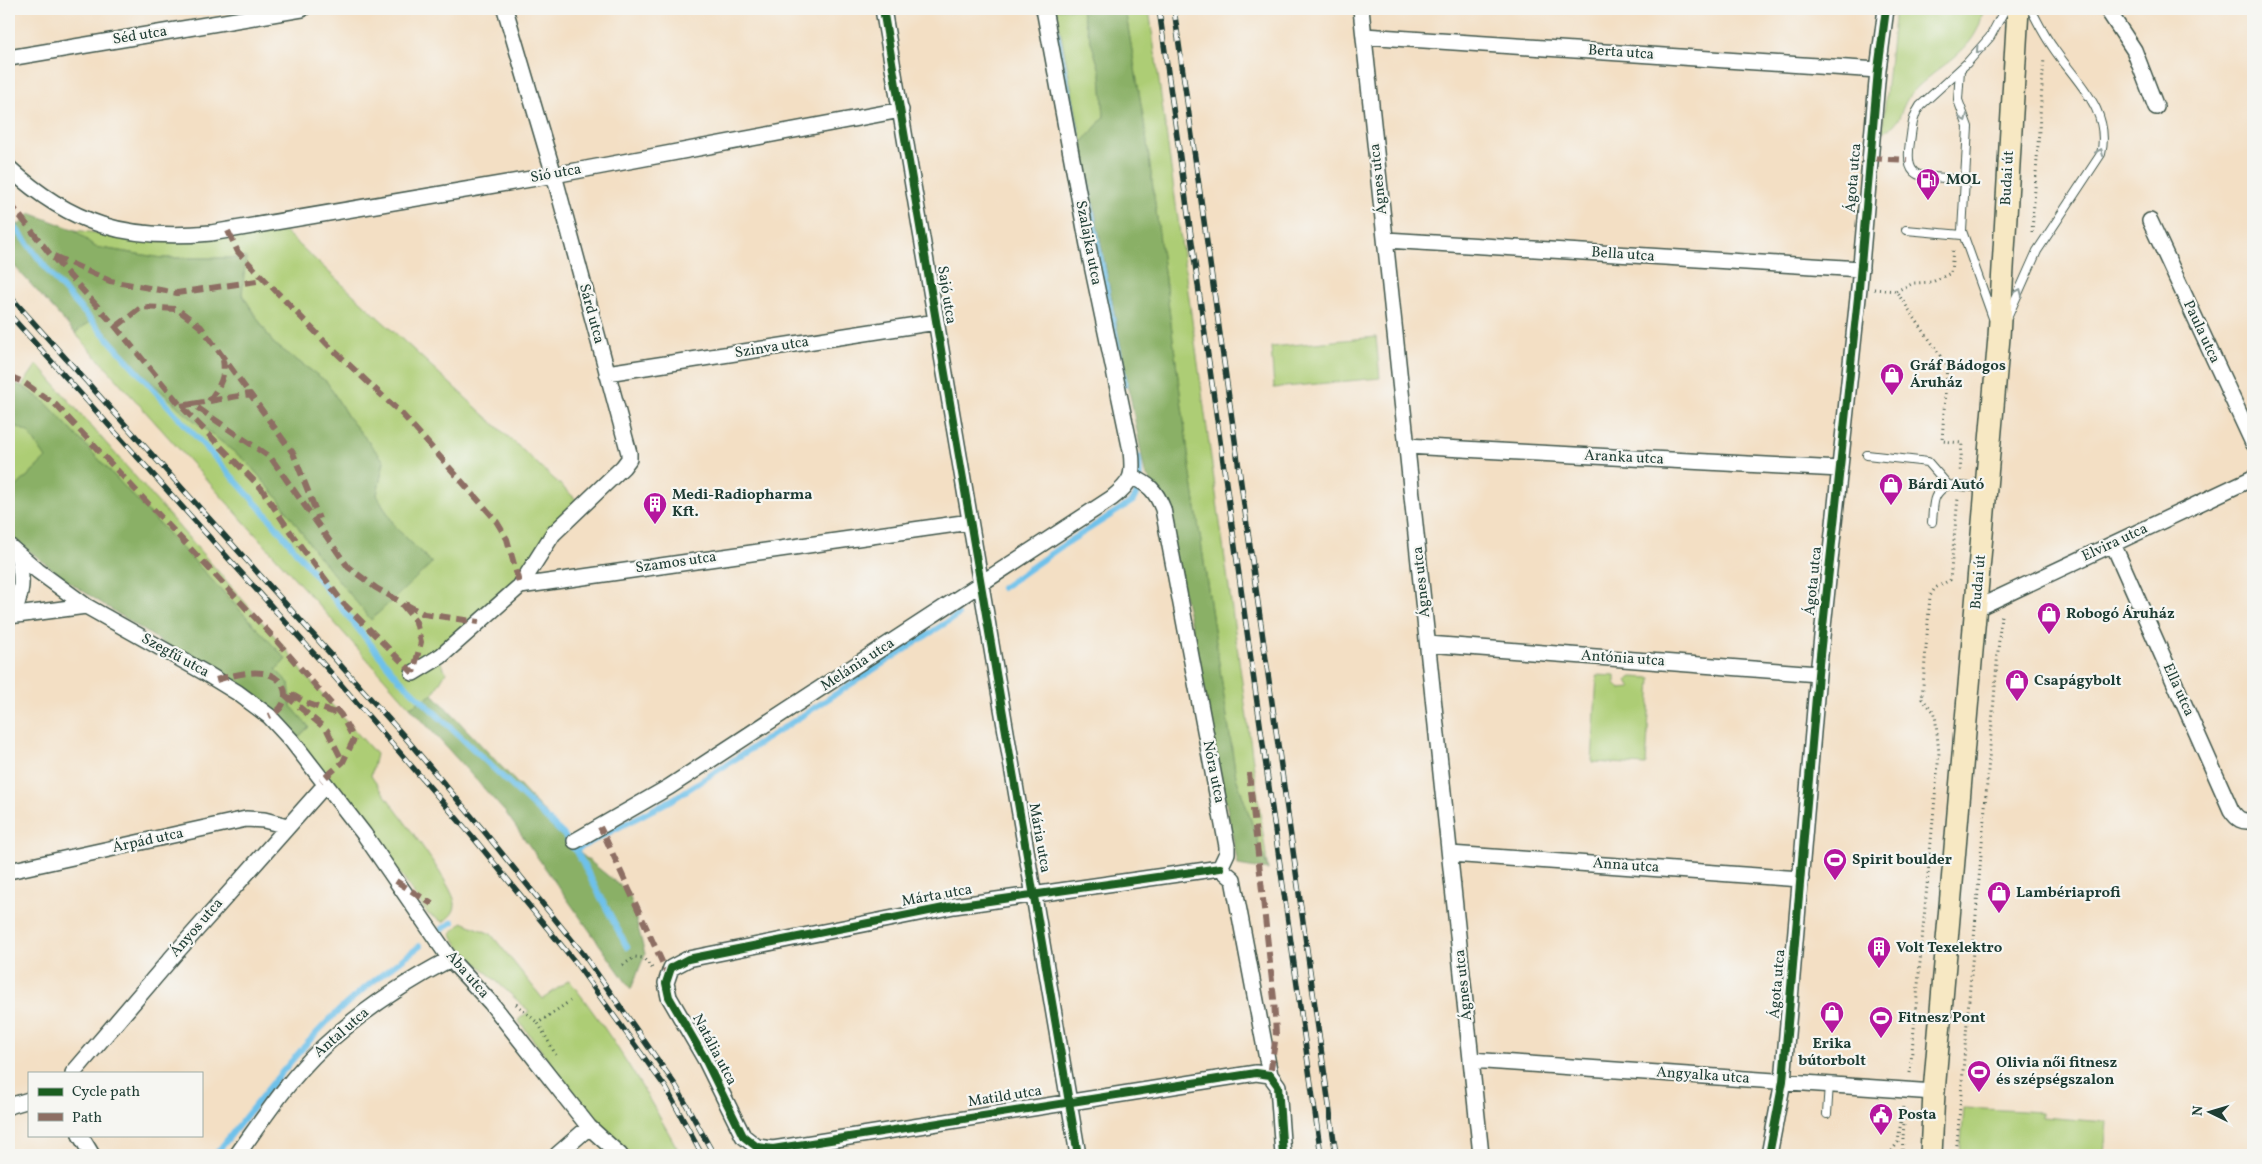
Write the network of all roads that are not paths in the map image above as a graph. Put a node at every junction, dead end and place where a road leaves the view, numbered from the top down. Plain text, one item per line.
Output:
1 (302, 9) edge
2 (504, 9) edge
3 (883, 9) edge
4 (1044, 9) edge
5 (1361, 9) edge
6 (1886, 9) edge
7 (2005, 9) edge
8 (2018, 9) edge
9 (2032, 9) edge
10 (2107, 9) edge
11 (1364, 36) junction
12 (9, 58) edge
13 (1878, 70) junction
14 (1960, 70) junction
15 (2156, 106) dead end
16 (901, 110) junction
17 (9, 168) edge
18 (554, 175) junction
19 (1965, 183) junction
20 (2150, 221) dead end
21 (1906, 230) dead end
22 (1962, 234) junction
23 (1386, 240) junction
24 (1860, 270) junction
25 (936, 322) junction
26 (1999, 336) junction
27 (607, 373) junction
28 (2253, 443) edge
29 (1407, 446) junction
30 (1867, 455) dead end
31 (1840, 469) junction
32 (2253, 478) edge
33 (1139, 479) junction
34 (1948, 484) junction
35 (1986, 488) junction
36 (970, 522) junction
37 (1932, 522) dead end
38 (2113, 544) junction
39 (13, 551) edge
40 (980, 585) junction
41 (520, 586) junction
42 (86, 606) junction
43 (1977, 608) junction
44 (10, 616) edge
45 (1428, 644) junction
46 (413, 673) dead end
47 (1818, 674) junction
48 (325, 786) junction
49 (2253, 820) edge
50 (288, 826) junction
51 (575, 841) dead end
52 (1450, 854) junction
53 (1220, 868) junction
54 (9, 871) edge
55 (1801, 879) junction
56 (1035, 895) junction
57 (450, 959) junction
58 (667, 979) joint
59 (1471, 1060) junction
60 (74, 1072) edge
61 (1272, 1077) junction
62 (1783, 1081) junction
63 (1829, 1084) junction
64 (1934, 1092) junction
65 (28, 1100) edge
66 (1069, 1101) junction
67 (9, 1106) edge
68 (1827, 1114) dead end
69 (589, 1127) junction
70 (81, 1136) edge
71 (743, 1136) joint
72 (92, 1155) edge
73 (236, 1155) edge
74 (558, 1155) edge
75 (620, 1155) edge
76 (1078, 1155) edge
77 (1283, 1155) edge
78 (1481, 1155) edge
79 (1769, 1155) edge
80 (1778, 1155) edge
81 (1920, 1155) edge
82 (1931, 1155) edge

1 - 12 street, Séd utca
2 - 18 street, Sárd utca
3 - 16 street, Sajó utca
4 - 33 street, Szalajka utca
5 - 11 street, Ágnes utca
6 - 13 street, Ágota utca
7 -> 14 lane
8 - 26 main road, Budai út
26 -> 9 lane
10 - 15 street
11 - 13 street, Berta utca
11 - 23 street, Ágnes utca
13 - 24 street, Ágota utca
14 -> 19 lane
14 - 19 lane
16 - 18 street, Sió utca
16 - 25 street, Sajó utca
17 - 18 street, Sió utca
18 - 27 street, Sárd utca
19 - 22 lane
20 - 28 street, Paula utca
21 - 22 lane
22 - 26 lane
23 - 24 street, Bella utca
23 - 29 street, Ágnes utca
24 - 31 street, Ágota utca
25 - 27 street, Szinva utca
25 - 36 street, Sajó utca
26 - 35 main road, Budai út
27 - 41 street, Sárd utca
29 - 31 street, Aranka utca
29 - 45 street, Ágnes utca
30 - 34 lane
31 - 47 street, Ágota utca
32 - 38 street, Elvira utca
33 - 40 street, Melánia utca
33 - 53 street, Nóra utca
34 - 35 lane
34 - 37 lane
35 - 43 main road, Budai út
36 - 40 street, Sajó utca
36 - 41 street, Szamos utca
38 - 43 street, Elvira utca
38 - 49 street, Ella utca
39 - 42 street, Szegfű utca
39 - 44 street
40 - 51 street, Melánia utca
40 - 56 street, Mária utca
41 - 46 street
42 - 44 street
42 - 48 street, Szegfű utca
43 - 64 main road, Budai út
45 - 47 street, Antónia utca
45 - 52 street, Ágnes utca
47 - 55 street, Ágota utca
48 - 50 street, Ányos utca
48 - 57 street, Aba utca
50 - 54 street, Árpád utca
50 - 60 street, Ányos utca
52 - 55 street, Anna utca
52 - 59 street, Ágnes utca
53 - 56 street, Márta utca
53 - 61 street
55 - 62 street, Ágota utca
56 - 58 street, Márta utca
56 - 66 street, Mária utca
57 - 69 street, Aba utca
57 - 73 street, Antal utca
58 - 71 street, Natália utca
59 - 62 street, Angyalka utca
59 - 78 street, Ágnes utca
61 - 66 street, Matild utca
61 - 77 street
62 - 63 street, Angyalka utca
62 - 79 street, Ágota utca
63 - 64 street, Angyalka utca
63 - 68 lane
64 - 81 main road
64 - 82 main road, Budai út
65 - 67 street
66 - 71 street, Matild utca
66 - 76 street, Mária utca
69 - 74 street
69 - 75 street, Aba utca
70 - 72 street
79 - 80 lane

